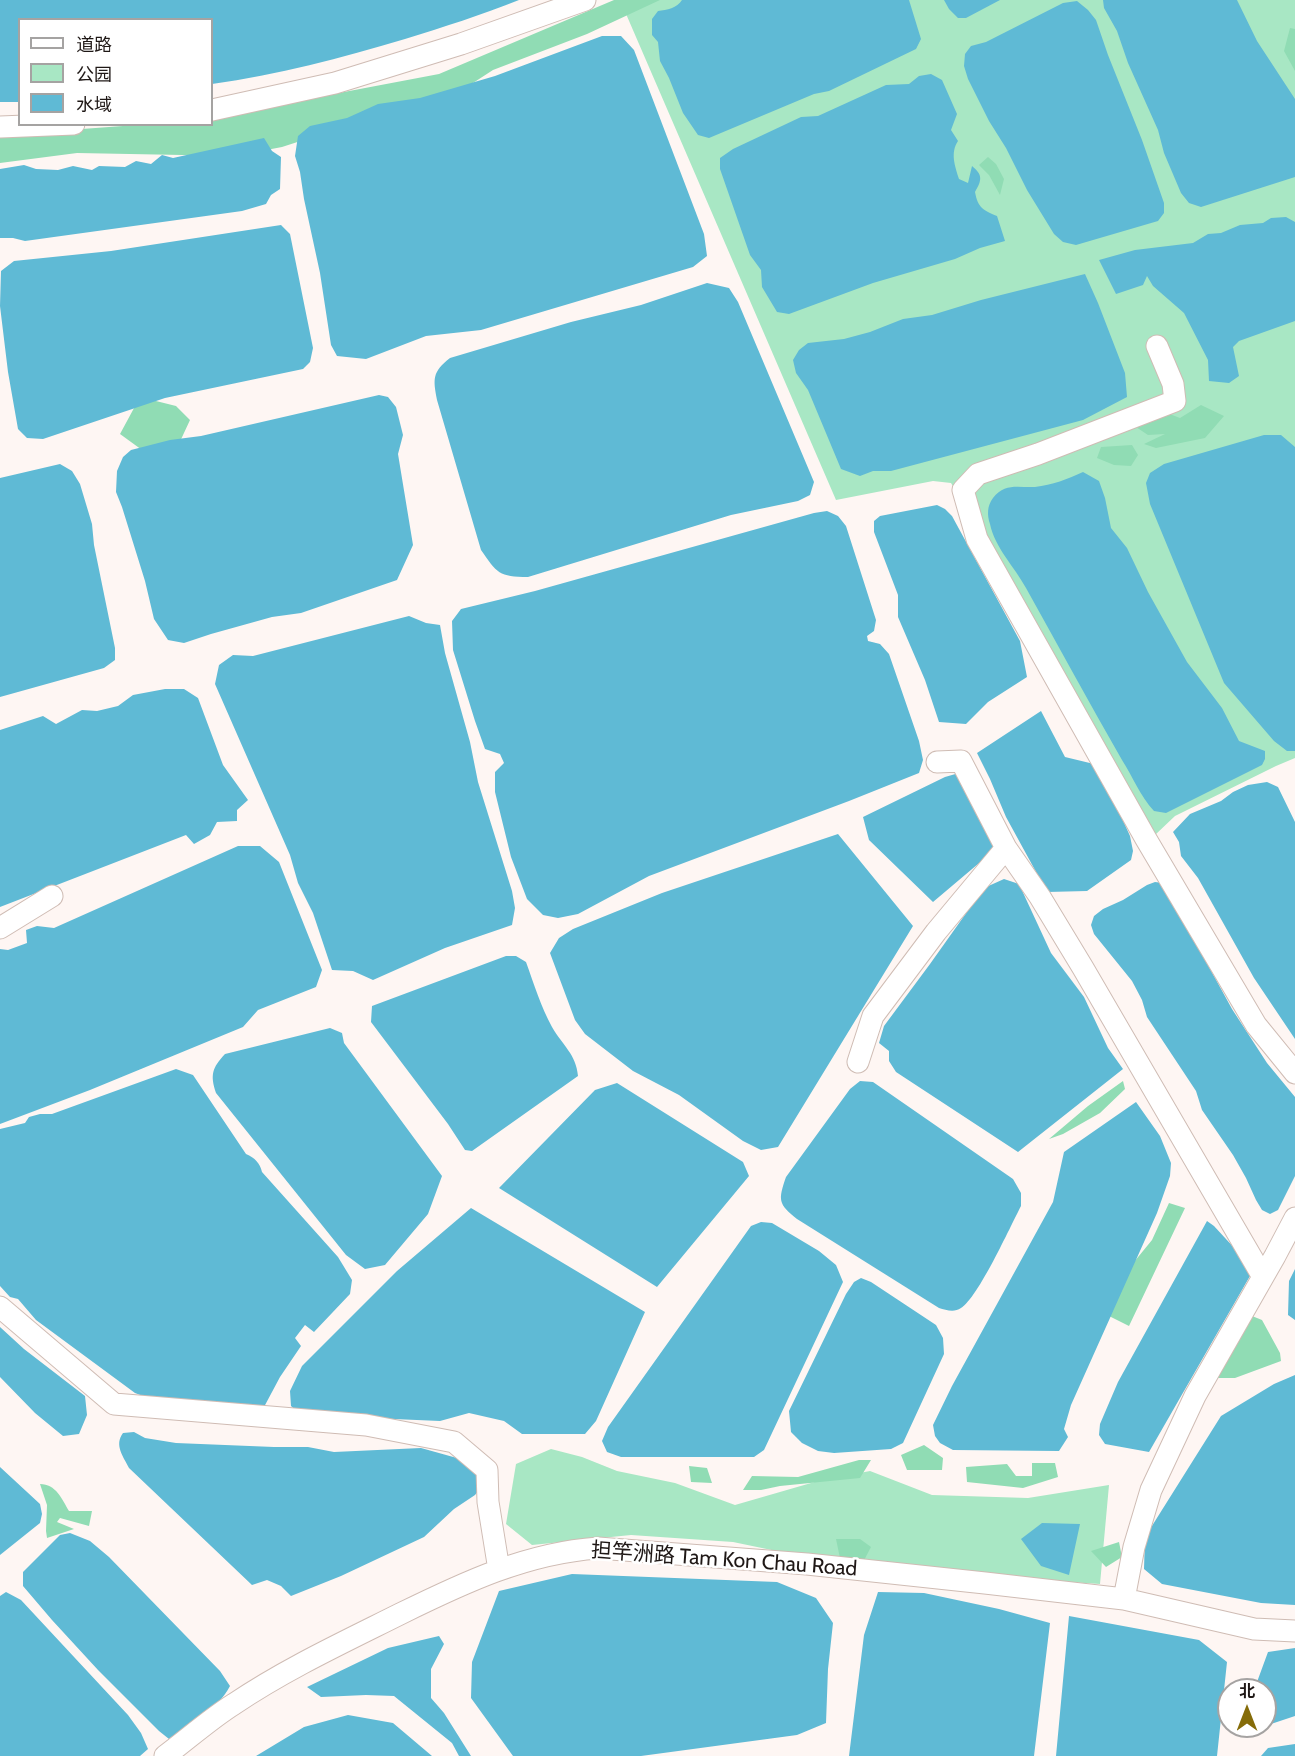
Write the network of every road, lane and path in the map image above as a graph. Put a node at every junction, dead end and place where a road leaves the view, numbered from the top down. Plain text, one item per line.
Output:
1 (585, 0) edge
2 (213, 111) edge
3 (25, 126) edge
4 (0, 127) edge
5 (1157, 346) dead end
6 (937, 762) dead end
7 (1006, 848) junction
8 (52, 896) dead end
9 (0, 928) edge
10 (858, 1062) dead end
11 (1295, 1073) edge
12 (1295, 1218) edge
13 (1263, 1278) junction
14 (0, 1307) edge
15 (499, 1570) junction
16 (1124, 1599) junction
17 (1295, 1631) edge
18 (165, 1756) edge

1 - 2 street
3 - 4 street
5 - 11 street
6 - 7 street
7 - 10 street
7 - 13 street
8 - 9 street
12 - 13 street
13 - 16 street
14 - 15 street
15 - 16 street, 担竿洲路 Tam Kon Chau Road
15 - 18 street, 担竿洲路 Tam Kon Chau Road
16 - 17 street, 担竿洲路 Tam Kon Chau Road

